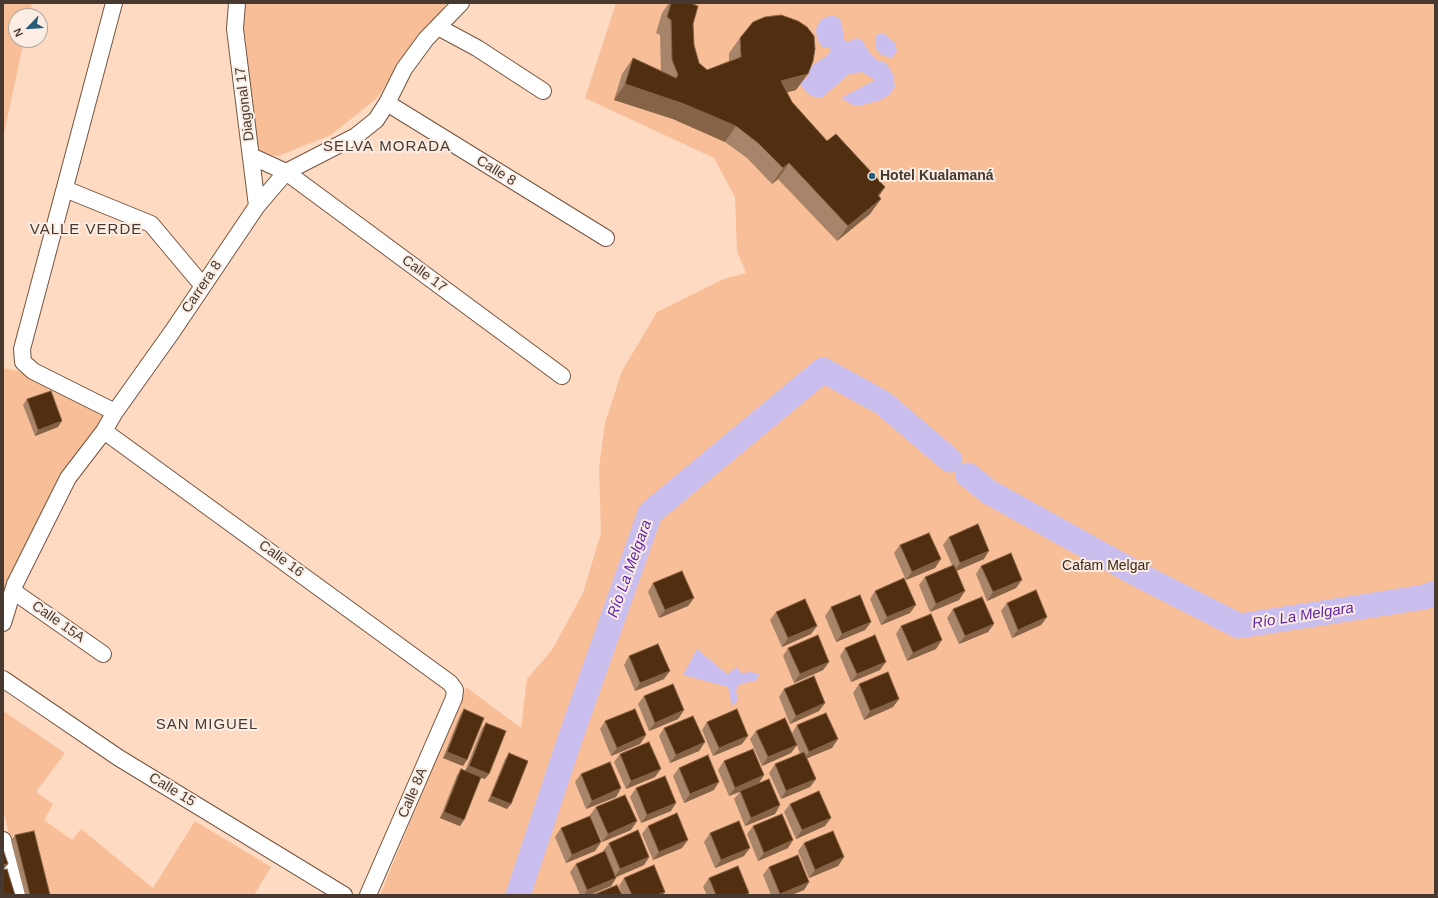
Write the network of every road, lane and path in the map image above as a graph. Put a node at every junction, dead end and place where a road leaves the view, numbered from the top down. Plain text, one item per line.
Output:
1 (114, 3) edge
2 (237, 3) edge
3 (461, 3) edge
4 (438, 27) junction
5 (543, 91) dead end
6 (387, 103) junction
7 (251, 156) junction
8 (286, 172) junction
9 (65, 188) junction
10 (257, 206) junction
11 (606, 238) dead end
12 (203, 286) junction
13 (562, 376) dead end
14 (115, 412) junction
15 (104, 431) junction
16 (13, 591) junction
17 (3, 623) edge
18 (103, 654) dead end
19 (3, 679) edge
20 (455, 690) joint
21 (3, 840) edge
22 (19, 895) edge
23 (344, 895) edge
24 (368, 895) edge

1 - 9 street
2 - 7 street, Diagonal 17
3 - 4 street, Carrera 8
4 - 5 street
4 - 6 street, Carrera 8
6 - 8 street, Carrera 8
6 - 11 street, Calle 8
7 - 8 street, Calle 17
7 - 10 street, Diagonal 17
8 - 10 street, Carrera 8
8 - 13 street, Calle 17
9 - 12 street
9 - 14 street
10 - 12 street, Carrera 8
12 - 14 street, Carrera 8
14 - 15 street, Carrera 8
15 - 16 street, Carrera 8
15 - 20 street, Calle 16
16 - 17 street, Carrera 8
16 - 18 street, Calle 15A
19 - 23 street, Calle 15
20 - 24 street, Calle 8A
21 - 22 street

